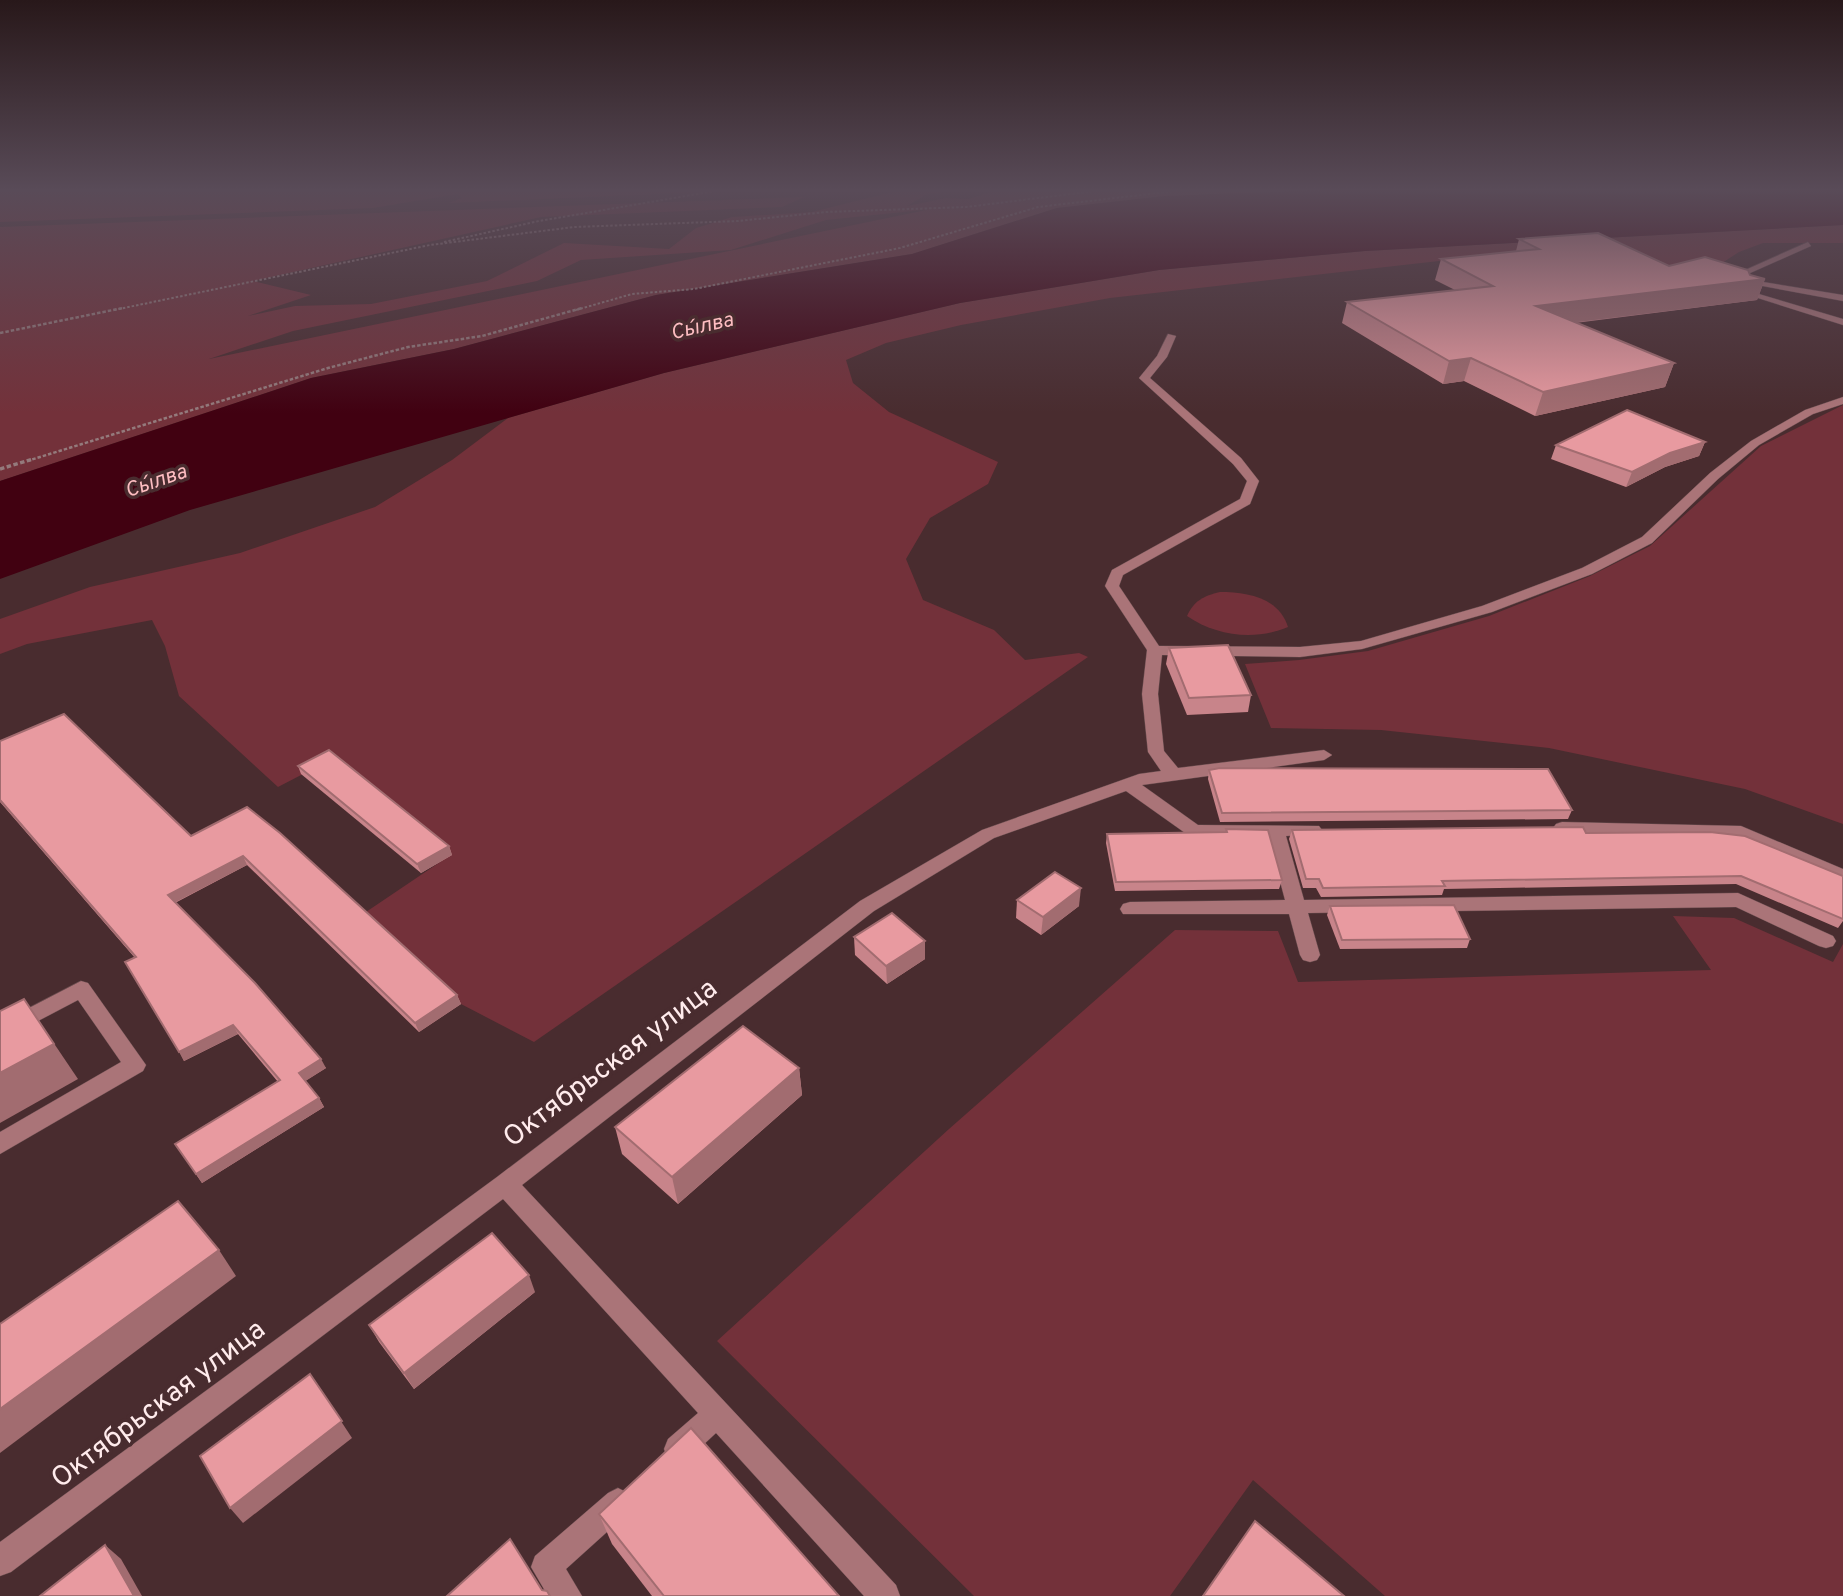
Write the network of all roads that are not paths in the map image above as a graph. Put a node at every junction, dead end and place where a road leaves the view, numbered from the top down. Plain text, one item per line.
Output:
1 (1762, 264) edge
2 (1750, 283) junction
3 (1843, 298) edge
4 (1843, 322) edge
5 (1171, 336) dead end
6 (1843, 400) edge
7 (1155, 650) junction
8 (1324, 755) dead end
9 (1173, 774) junction
10 (1130, 785) junction
11 (1538, 828) edge
12 (1275, 830) junction
13 (1330, 830) edge
14 (1843, 876) edge
15 (1297, 906) junction
16 (1130, 909) dead end
17 (1826, 941) dead end
18 (1310, 955) dead end
19 (0, 1033) edge
20 (0, 1144) edge
21 (505, 1184) junction
22 (717, 1414) junction
23 (0, 1561) edge
24 (567, 1596) edge
25 (885, 1596) edge

1 - 2 street
2 - 3 street
2 - 4 street
5 - 7 street
6 - 7 street
7 - 9 street
8 - 9 street, Октябрьская улица
9 - 10 street, Октябрьская улица
10 - 12 street
10 - 21 street, Октябрьская улица
11 - 14 street
12 - 13 street
12 - 15 street
15 - 16 street
15 - 17 street
15 - 18 street
19 - 20 street
21 - 22 street
21 - 23 street, Октябрьская улица
22 - 24 street
22 - 25 street

